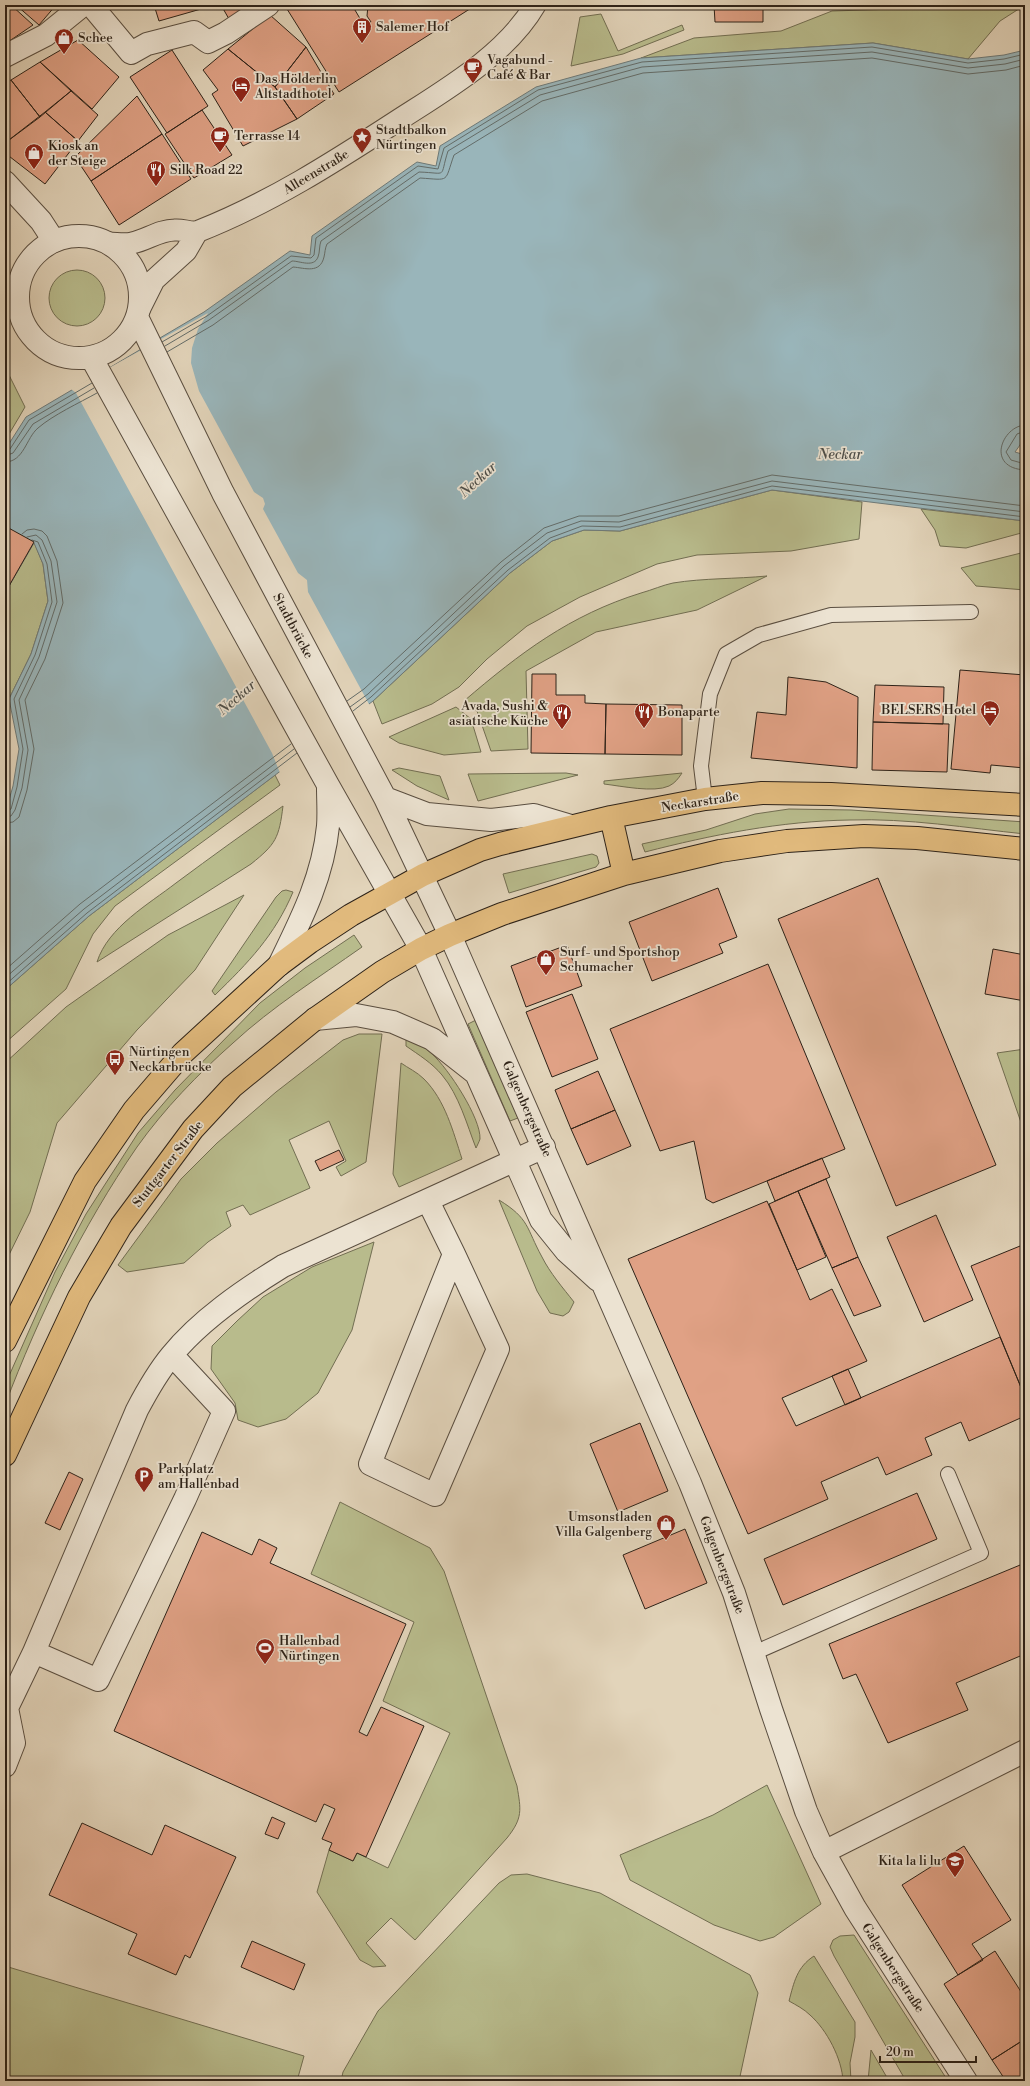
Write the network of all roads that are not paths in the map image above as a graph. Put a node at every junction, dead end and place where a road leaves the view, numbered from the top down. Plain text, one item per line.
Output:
1 (82, 5) edge
2 (91, 5) edge
3 (268, 5) edge
4 (535, 5) edge
5 (5, 56) edge
6 (5, 182) edge
7 (197, 232) junction
8 (54, 241) junction
9 (108, 243) junction
10 (13, 276) edge
11 (140, 320) junction
12 (14, 321) edge
13 (94, 361) junction
14 (971, 612) dead end
15 (328, 785) junction
16 (385, 798) junction
17 (705, 800) junction
18 (1025, 806) edge
19 (611, 817) junction
20 (571, 826) junction
21 (1025, 849) edge
22 (624, 874) junction
23 (423, 875) junction
24 (389, 893) junction
25 (450, 935) junction
26 (421, 949) junction
27 (279, 965) junction
28 (315, 1019) junction
29 (477, 1075) junction
30 (544, 1147) junction
31 (514, 1160) junction
32 (428, 1201) junction
33 (454, 1254) junction
34 (603, 1285) junction
35 (5, 1341) edge
36 (172, 1355) junction
37 (5, 1455) edge
38 (948, 1474) dead end
39 (34, 1652) junction
40 (754, 1653) junction
41 (1025, 1752) edge
42 (5, 1766) edge
43 (824, 1852) junction
44 (966, 2081) edge

1 - 5 street
2 - 3 street
4 - 7 street, Alleenstraße
6 - 8 street
7 - 9 street, Alleenstraße
7 - 11 street
8 - 9 street
8 - 10 street
9 - 11 street
10 - 12 street
11 - 13 street
11 - 16 street, Stadtbrücke
12 - 13 street
13 - 15 street
14 - 17 lane
15 - 24 street
15 - 27 street
16 - 20 street
16 - 23 street, Stadtbrücke
17 - 18 main road, Neckarstraße
17 - 19 main road, Neckarstraße
19 - 20 main road, Neckarstraße
19 - 22 main road
20 - 23 main road, Neckarstraße
21 - 22 main road
22 - 25 main road
23 - 24 main road, Neckarstraße
23 - 25 street, Stadtbrücke
24 - 26 street
24 - 27 main road
25 - 26 main road, Stuttgarter Straße
25 - 30 street, Galgenbergstraße
26 - 28 main road, Stuttgarter Straße
26 - 29 street, Galgenbergstraße
27 - 35 main road
28 - 29 street, Galgenbergstraße
28 - 37 main road, Stuttgarter Straße
29 - 31 street, Galgenbergstraße
30 - 31 street
30 - 34 street, Galgenbergstraße
31 - 32 street
31 - 34 street, Galgenbergstraße
32 - 33 street
32 - 36 street
33 - 33 street
34 - 40 street, Galgenbergstraße
36 - 39 street
36 - 39 street
38 - 40 lane
39 - 42 street
40 - 43 street, Galgenbergstraße
41 - 43 street
43 - 44 street, Galgenbergstraße

